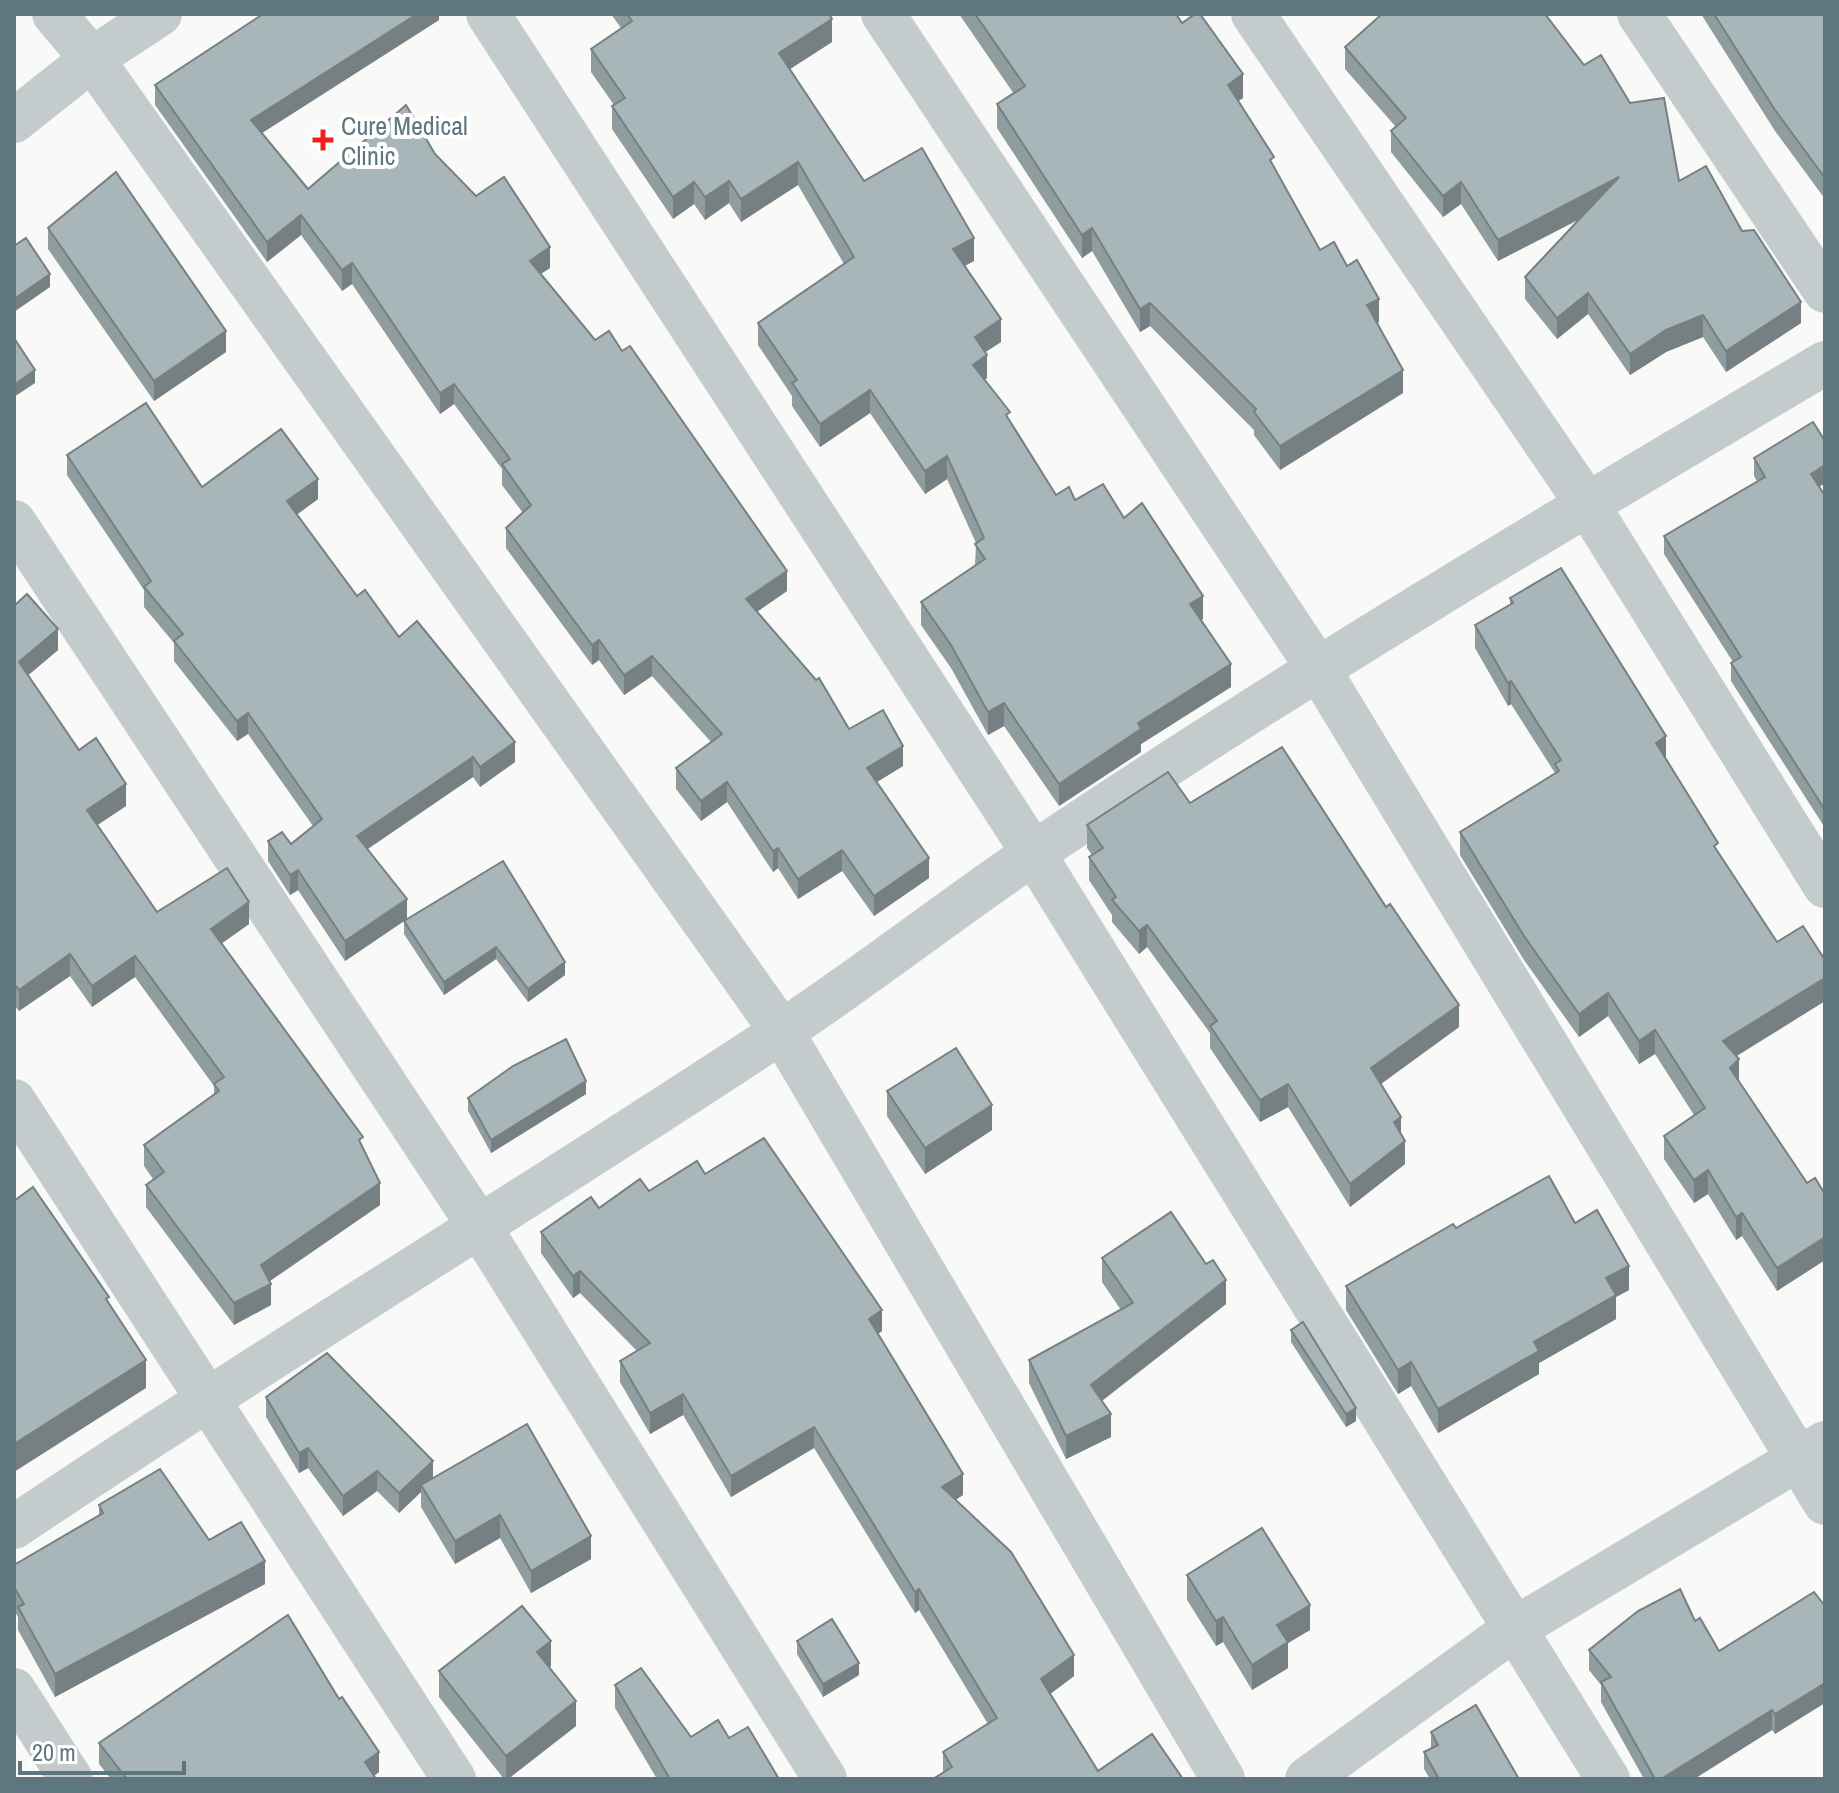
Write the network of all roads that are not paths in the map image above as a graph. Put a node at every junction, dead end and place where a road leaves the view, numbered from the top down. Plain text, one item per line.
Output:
1 (54, 14) edge
2 (160, 14) edge
3 (488, 14) edge
4 (883, 14) edge
5 (1253, 14) edge
6 (1639, 14) edge
7 (92, 59) junction
8 (14, 121) edge
9 (1825, 291) edge
10 (1825, 363) edge
11 (1587, 504) junction
12 (14, 522) edge
13 (1319, 670) junction
14 (1034, 854) junction
15 (1825, 886) edge
16 (782, 1032) junction
17 (14, 1101) edge
18 (479, 1226) junction
19 (209, 1396) junction
20 (1813, 1451) edge
21 (1825, 1503) edge
22 (14, 1527) edge
23 (1514, 1629) junction
24 (14, 1690) edge
25 (71, 1779) edge
26 (454, 1779) edge
27 (825, 1779) edge
28 (1223, 1779) edge
29 (1307, 1779) edge
30 (1608, 1779) edge

1 - 7 street
2 - 7 street
3 - 14 street
4 - 13 street
5 - 11 street
6 - 9 street
7 - 8 street
7 - 16 street
10 - 11 street
11 - 13 street
11 - 15 street
12 - 18 street
13 - 14 street
13 - 20 street
14 - 16 street
14 - 23 street
16 - 18 street
16 - 28 street
17 - 19 street
18 - 19 street
18 - 27 street
19 - 22 street
19 - 26 street
20 - 21 street
20 - 23 street
23 - 29 street
23 - 30 street
24 - 25 street

